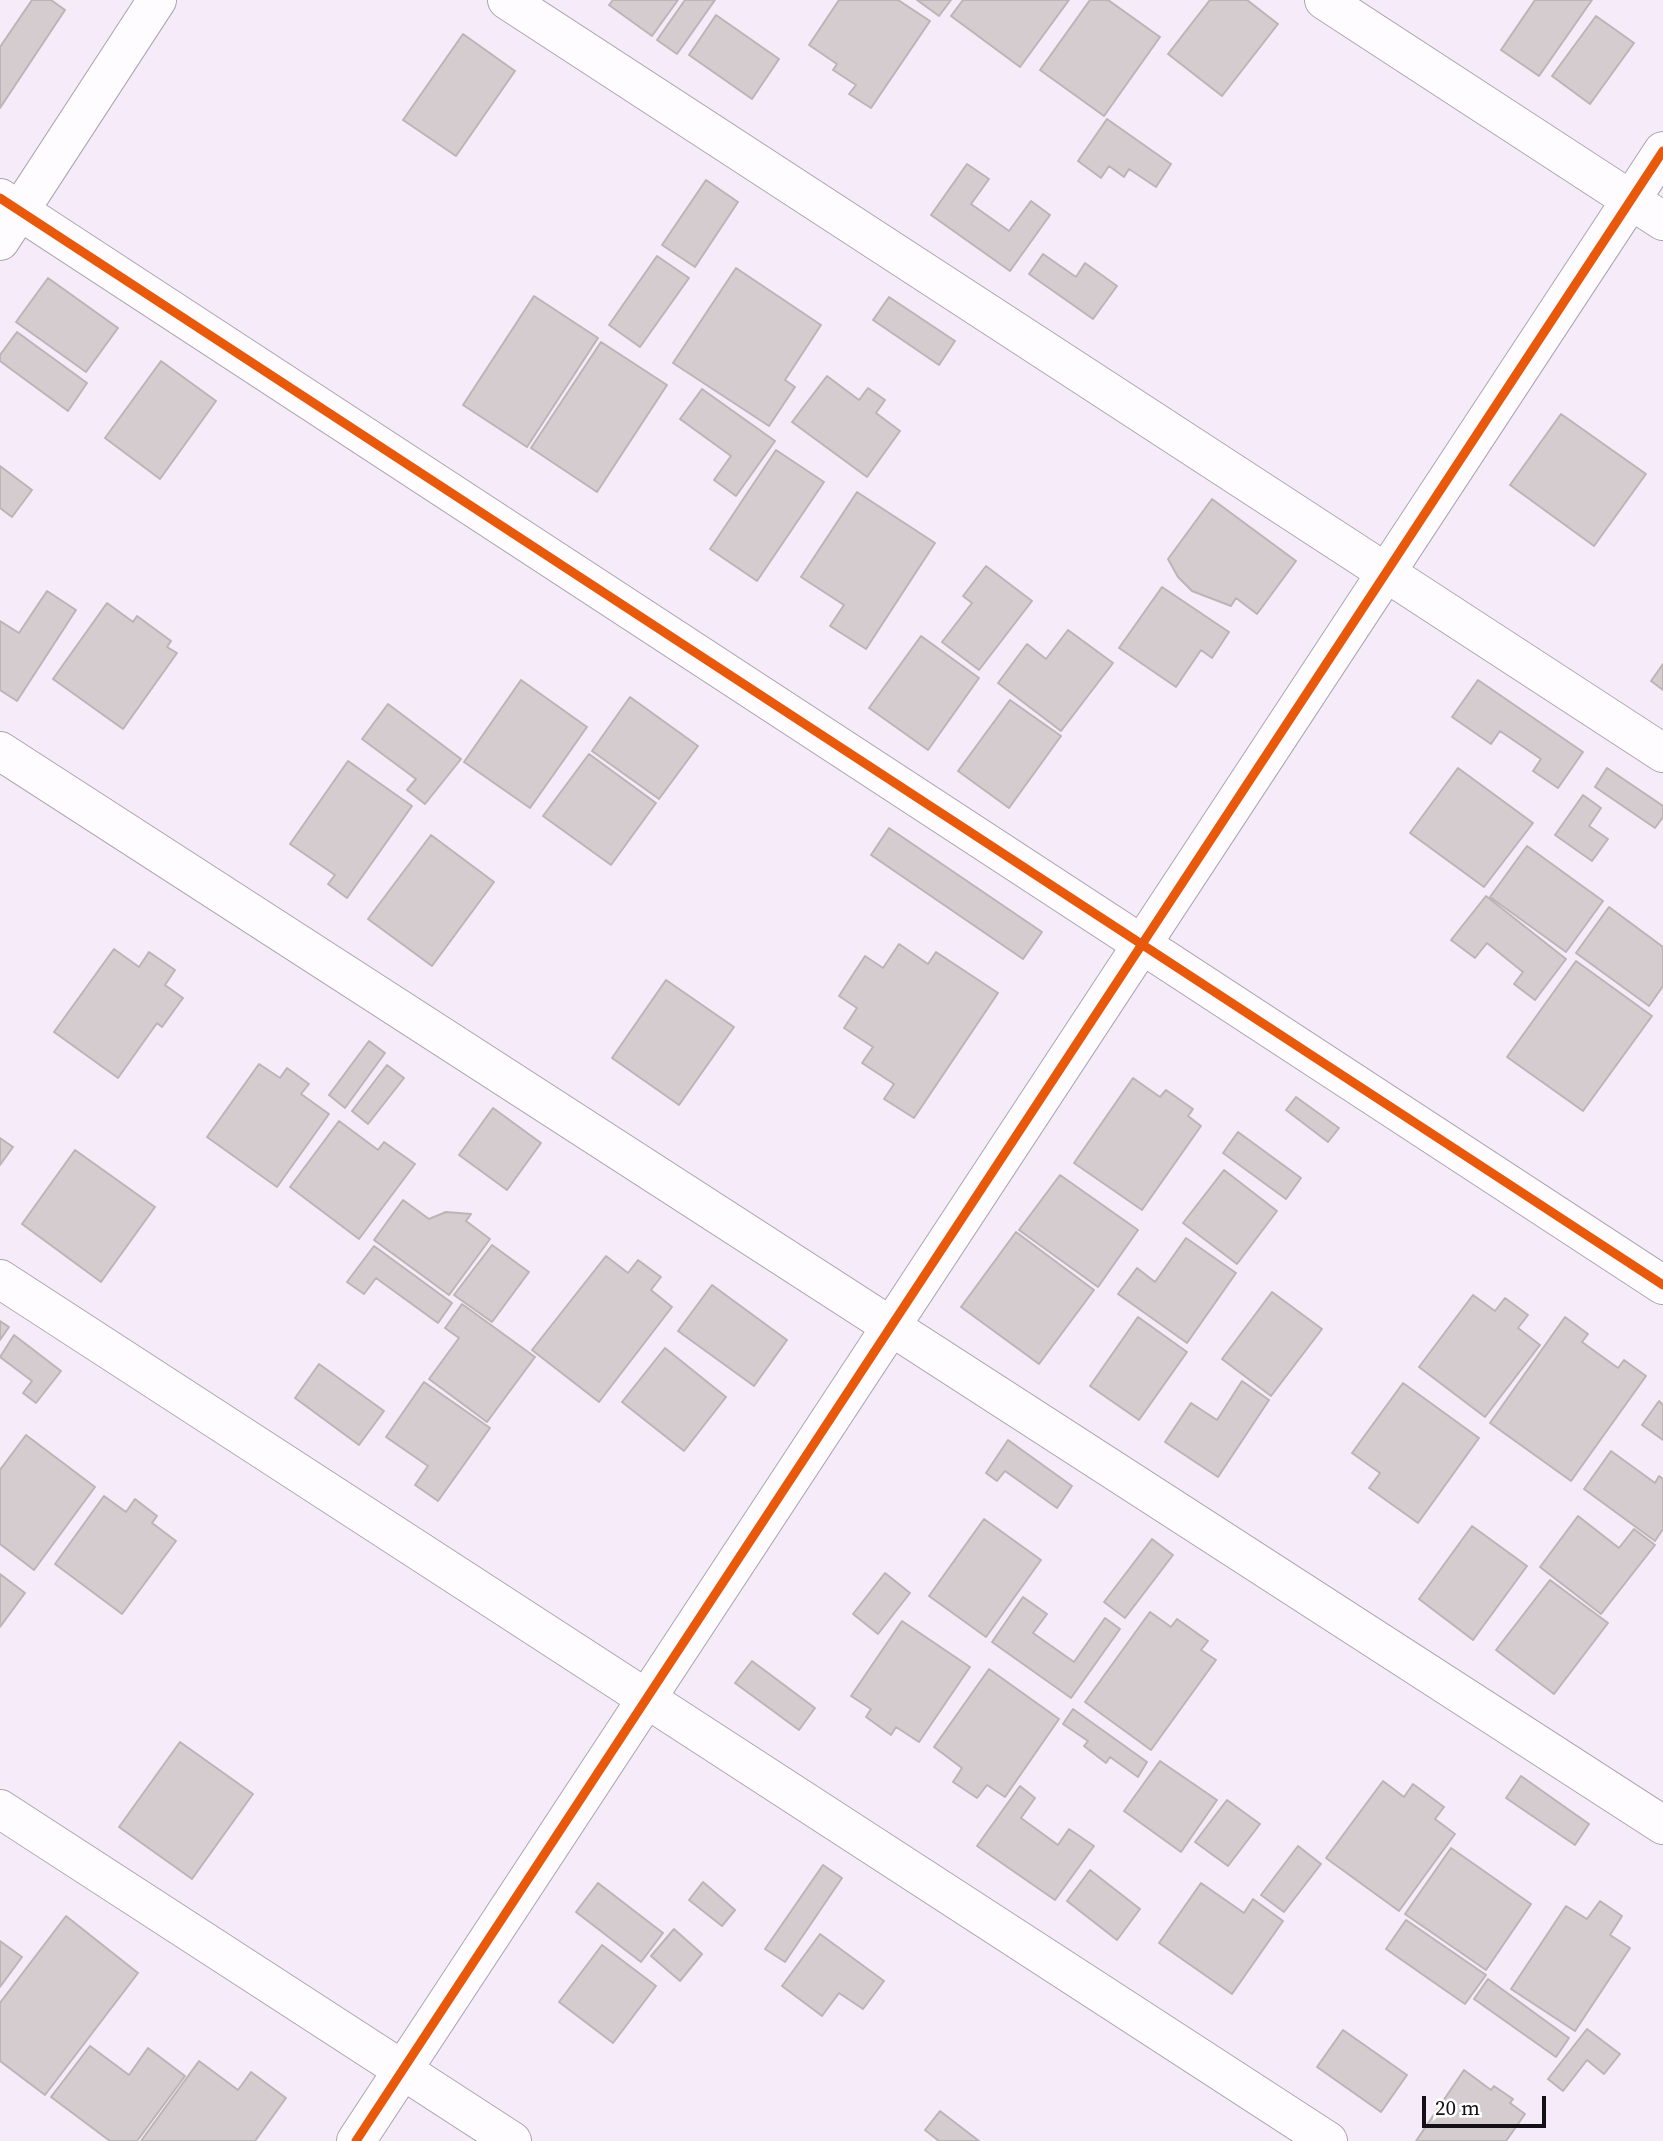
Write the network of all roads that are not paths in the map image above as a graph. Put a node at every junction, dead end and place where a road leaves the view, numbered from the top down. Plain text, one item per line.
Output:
1 (158, 0) edge
2 (507, 0) edge
3 (1324, 0) edge
4 (1663, 151) edge
5 (1631, 200) junction
6 (6, 217) edge
7 (1663, 221) edge
8 (1386, 573) junction
9 (0, 751) edge
10 (1663, 753) edge
11 (1142, 944) junction
12 (0, 1279) edge
13 (1663, 1285) edge
14 (892, 1325) junction
15 (646, 1698) junction
16 (0, 1809) edge
17 (1663, 1825) edge
18 (402, 2070) junction
19 (356, 2141) edge
20 (512, 2141) edge
21 (1328, 2141) edge

1 - 6 street
2 - 8 street
3 - 5 street
4 - 5 street
5 - 7 street
5 - 8 street
6 - 11 street
8 - 10 street
8 - 11 street
9 - 14 street
11 - 13 street
11 - 14 street
12 - 15 street
14 - 15 street
14 - 17 street
15 - 18 street
15 - 21 street
16 - 18 street
18 - 19 street
18 - 20 street

